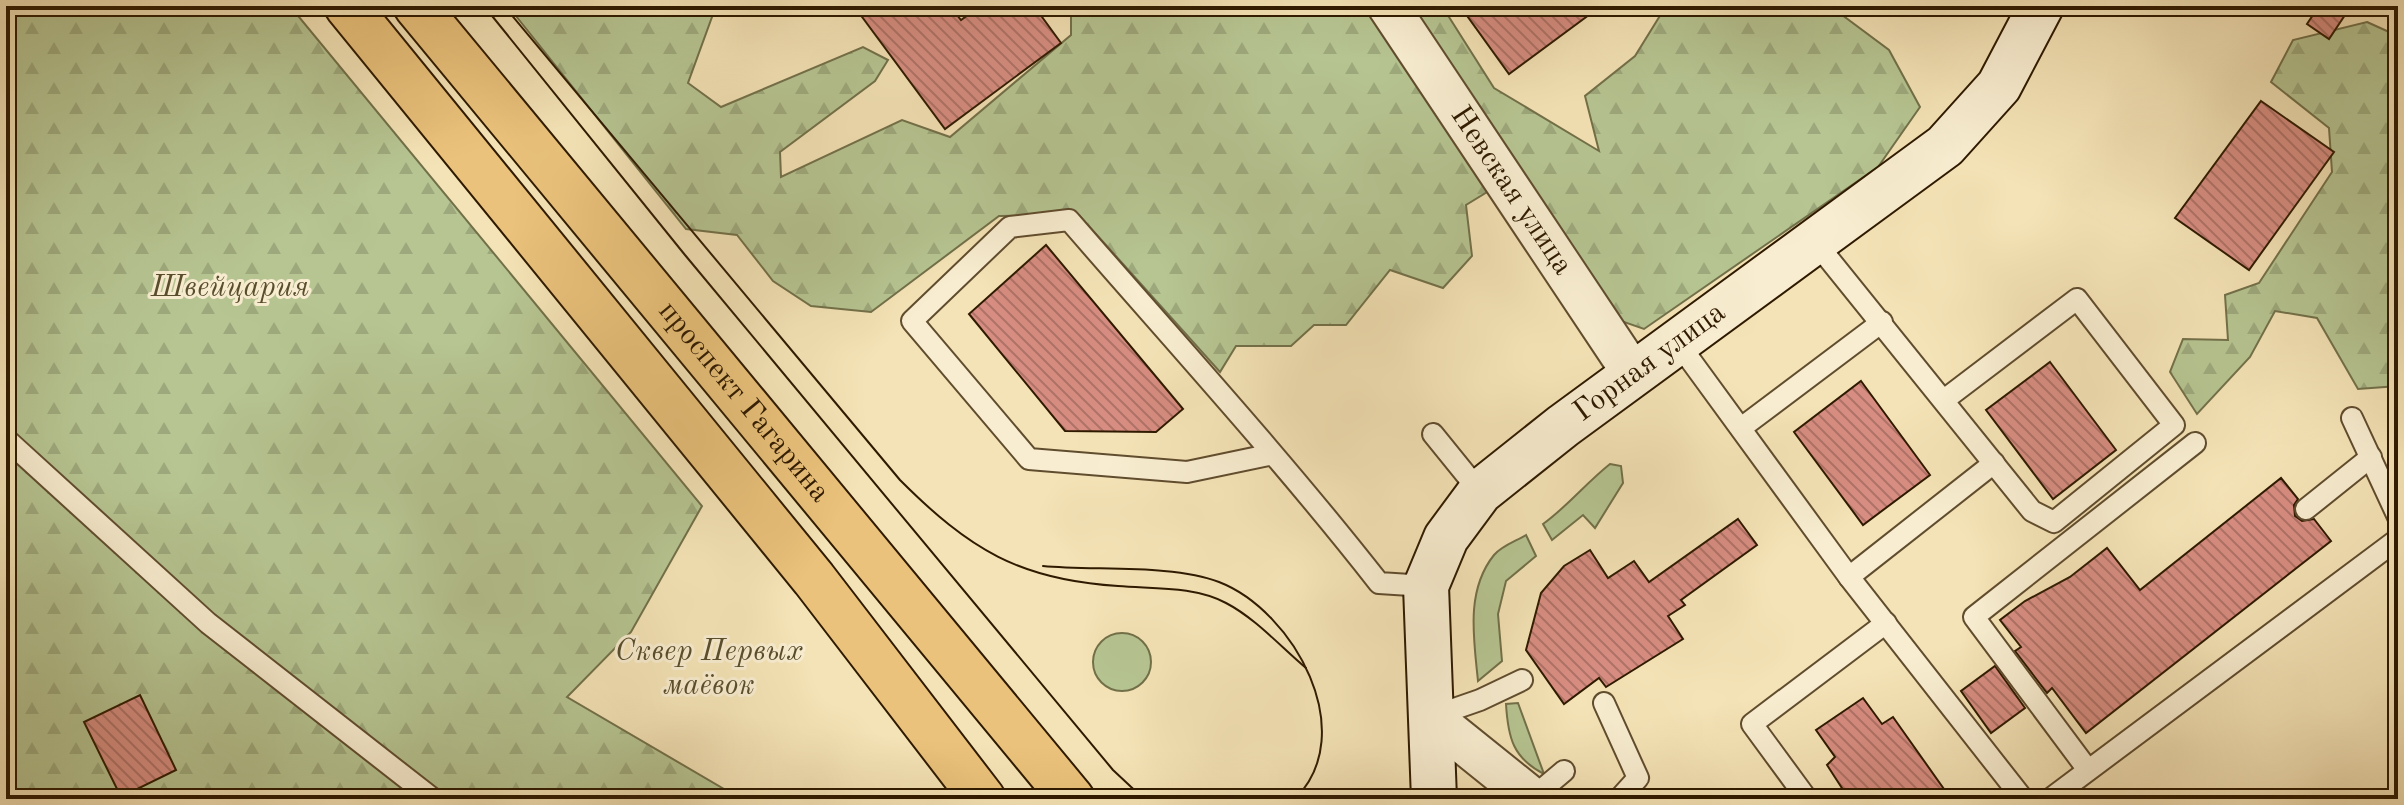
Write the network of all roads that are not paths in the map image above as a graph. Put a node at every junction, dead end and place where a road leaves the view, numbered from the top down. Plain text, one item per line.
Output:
1 (347, 6) edge
2 (416, 6) edge
3 (1388, 6) edge
4 (2041, 6) edge
5 (1816, 243) junction
6 (1882, 322) junction
7 (1678, 343) junction
8 (1634, 375) junction
9 (1944, 400) junction
10 (2352, 418) dead end
11 (1741, 428) junction
12 (1433, 434) dead end
13 (6, 439) edge
14 (2195, 443) dead end
15 (1273, 454) junction
16 (2371, 457) junction
17 (1994, 463) junction
18 (1480, 492) junction
19 (2306, 509) dead end
20 (2398, 517) edge
21 (2398, 539) edge
22 (1849, 577) junction
23 (1426, 586) junction
24 (1886, 623) junction
25 (1522, 680) dead end
26 (1604, 703) dead end
27 (1431, 717) junction
28 (2088, 770) junction
29 (1564, 771) dead end
30 (1532, 798) edge
31 (433, 799) edge
32 (983, 799) edge
33 (1072, 799) edge
34 (1434, 799) edge
35 (1619, 799) edge
36 (1807, 799) edge
37 (2023, 799) edge
38 (2050, 799) edge

1 - 32 main road, проспект Гагарина
2 - 33 main road, проспект Гагарина
3 - 8 street, Невская улица
4 - 5 main road, Горная улица
5 - 6 lane
5 - 7 main road, Горная улица
6 - 9 lane
6 - 11 lane
7 - 8 main road, Горная улица
7 - 11 lane
8 - 18 main road, Горная улица
9 - 17 lane
9 - 17 lane
10 - 16 lane
11 - 22 lane
12 - 18 lane
13 - 31 lane
14 - 28 lane
15 - 15 lane
15 - 23 lane
16 - 19 lane
16 - 20 lane
17 - 22 lane
18 - 23 main road, Горная улица
21 - 28 lane
22 - 24 lane
23 - 27 main road, Горная улица
24 - 36 lane
24 - 37 lane
25 - 27 lane
26 - 35 lane
27 - 30 street
27 - 34 main road, Горная улица
28 - 38 lane
29 - 30 lane

